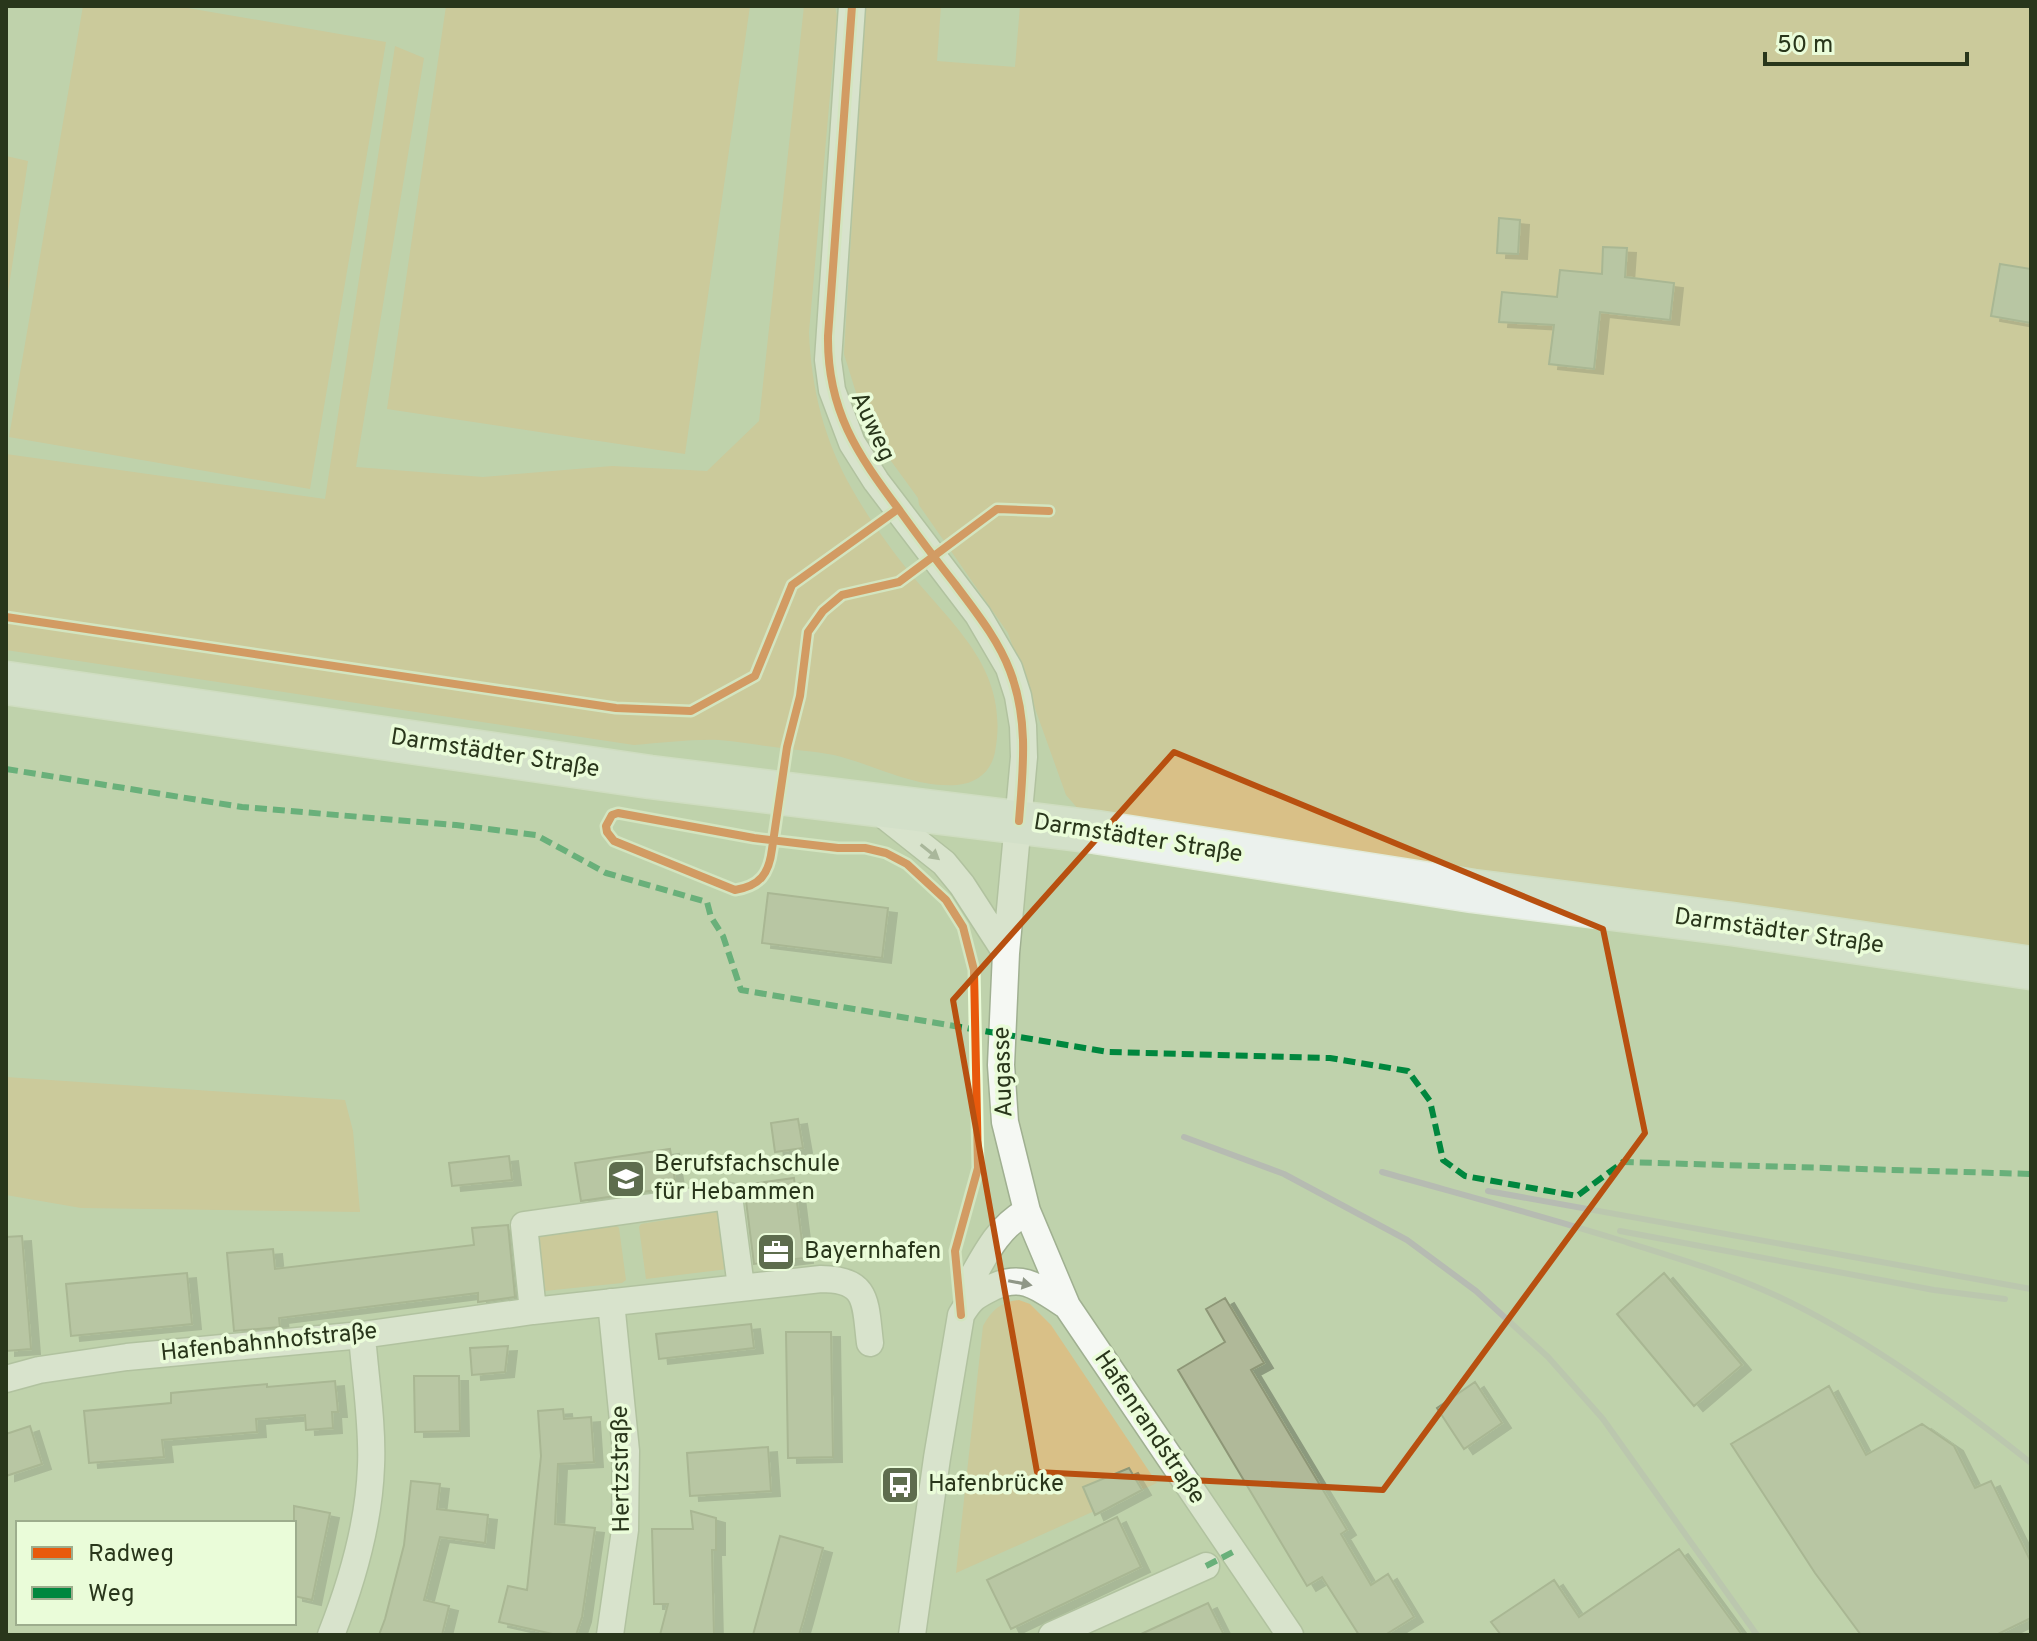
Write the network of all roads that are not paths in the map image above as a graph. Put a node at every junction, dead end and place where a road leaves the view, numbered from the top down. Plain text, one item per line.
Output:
1 (852, 6) edge
2 (6, 683) edge
3 (869, 803) junction
4 (1019, 821) junction
5 (1005, 964) junction
6 (2031, 968) edge
7 (1027, 1211) junction
8 (741, 1287) junction
9 (971, 1298) junction
10 (611, 1302) junction
11 (1067, 1306) junction
12 (533, 1311) junction
13 (362, 1335) junction
14 (870, 1343) dead end
15 (6, 1379) edge
16 (1206, 1566) dead end
17 (331, 1635) edge
18 (610, 1635) edge
19 (912, 1635) edge
20 (1052, 1635) edge
21 (1290, 1635) edge

1 - 4 street, Auweg
2 - 3 main road, Darmstädter Straße
3 - 4 main road, Darmstädter Straße
3 -> 5 street
4 - 5 street, Augasse
4 - 6 main road, Darmstädter Straße
5 - 7 street, Augasse
7 - 9 street
7 - 11 street, Hafenrandstraße
8 - 10 street, Hafenbahnhofstraße
8 - 12 street
8 - 14 street, Hafenbahnhofstraße
9 -> 11 street
9 - 19 street
10 - 12 street, Hafenbahnhofstraße
10 - 18 street, Hertzstraße
11 - 21 street, Hafenrandstraße
12 - 13 street, Hafenbahnhofstraße
13 - 15 street, Hafenbahnhofstraße
13 - 17 street
16 - 20 street

